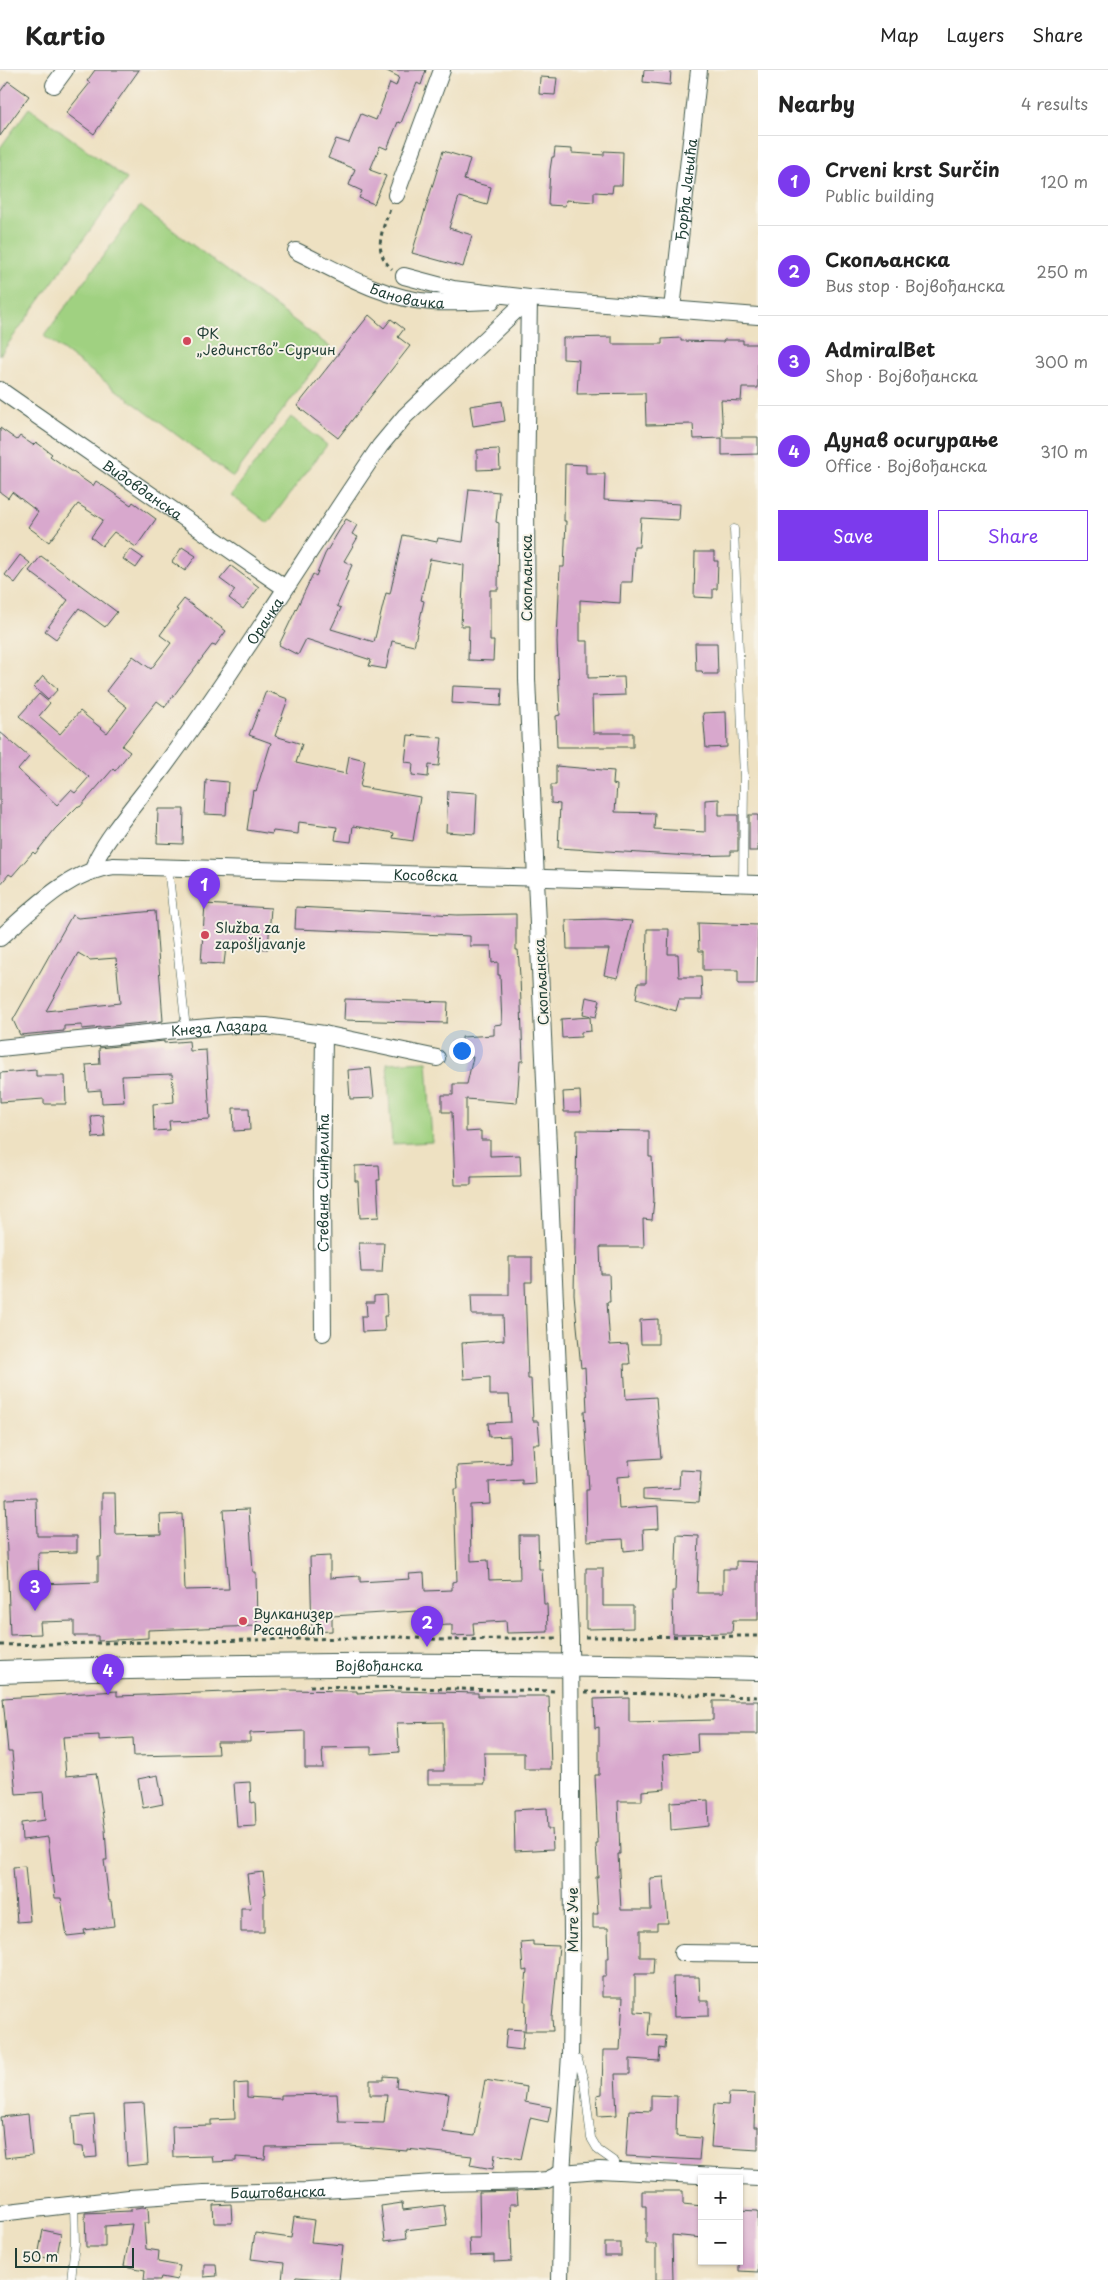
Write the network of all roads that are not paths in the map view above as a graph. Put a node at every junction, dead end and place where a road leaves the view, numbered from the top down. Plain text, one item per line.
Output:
1 (65, 70) edge
2 (442, 70) edge
3 (699, 70) edge
4 (54, 85) dead end
5 (396, 195) road end
6 (296, 251) dead end
7 (404, 276) road end
8 (529, 298) junction
9 (672, 309) junction
10 (758, 316) edge
11 (0, 390) edge
12 (734, 529) dead end
13 (285, 588) junction
14 (168, 867) junction
15 (94, 868) junction
16 (536, 878) junction
17 (750, 884) edge
18 (0, 938) edge
19 (186, 1029) junction
20 (324, 1034) junction
21 (0, 1048) edge
22 (437, 1058) dead end
23 (323, 1333) dead end
24 (571, 1666) junction
25 (758, 1669) edge
26 (0, 1672) edge
27 (682, 1953) dead end
28 (758, 1954) edge
29 (570, 2055) junction
30 (616, 2170) junction
31 (558, 2175) junction
32 (758, 2178) edge
33 (74, 2204) junction
34 (0, 2213) edge
35 (72, 2280) edge
36 (560, 2280) edge

1 - 4 street
2 - 5 street
3 - 9 street, Ђорђа Јањића
6 - 8 street, Бановачка
7 - 8 street, Бановачка
8 - 9 street, Бановачка
8 - 13 street, Орачка
8 - 16 street, Скопљанска
9 - 10 street, Бановачка
11 - 13 street, Видовданска
12 - 17 lane
13 - 15 street, Орачка
14 - 15 street, Косовска
14 - 16 street, Косовска
14 - 19 lane
15 - 18 street
16 - 17 street, Косовска
16 - 24 street, Скопљанска
19 - 20 street, Кнеза Лазара
19 - 21 street, Кнеза Лазара
20 - 22 street, Кнеза Лазара
20 - 23 street, Стевана Синђелића
24 - 25 main road, Војвођанска
24 - 26 main road, Војвођанска
24 - 29 street, Мите Уче
27 - 28 street
29 - 30 lane
29 - 31 street, Мите Уче
30 - 31 street, Баштованска
30 - 32 street, Баштованска
31 - 33 street, Баштованска
31 - 36 street, Мите Уче
33 - 34 street, Баштованска
33 - 35 lane

